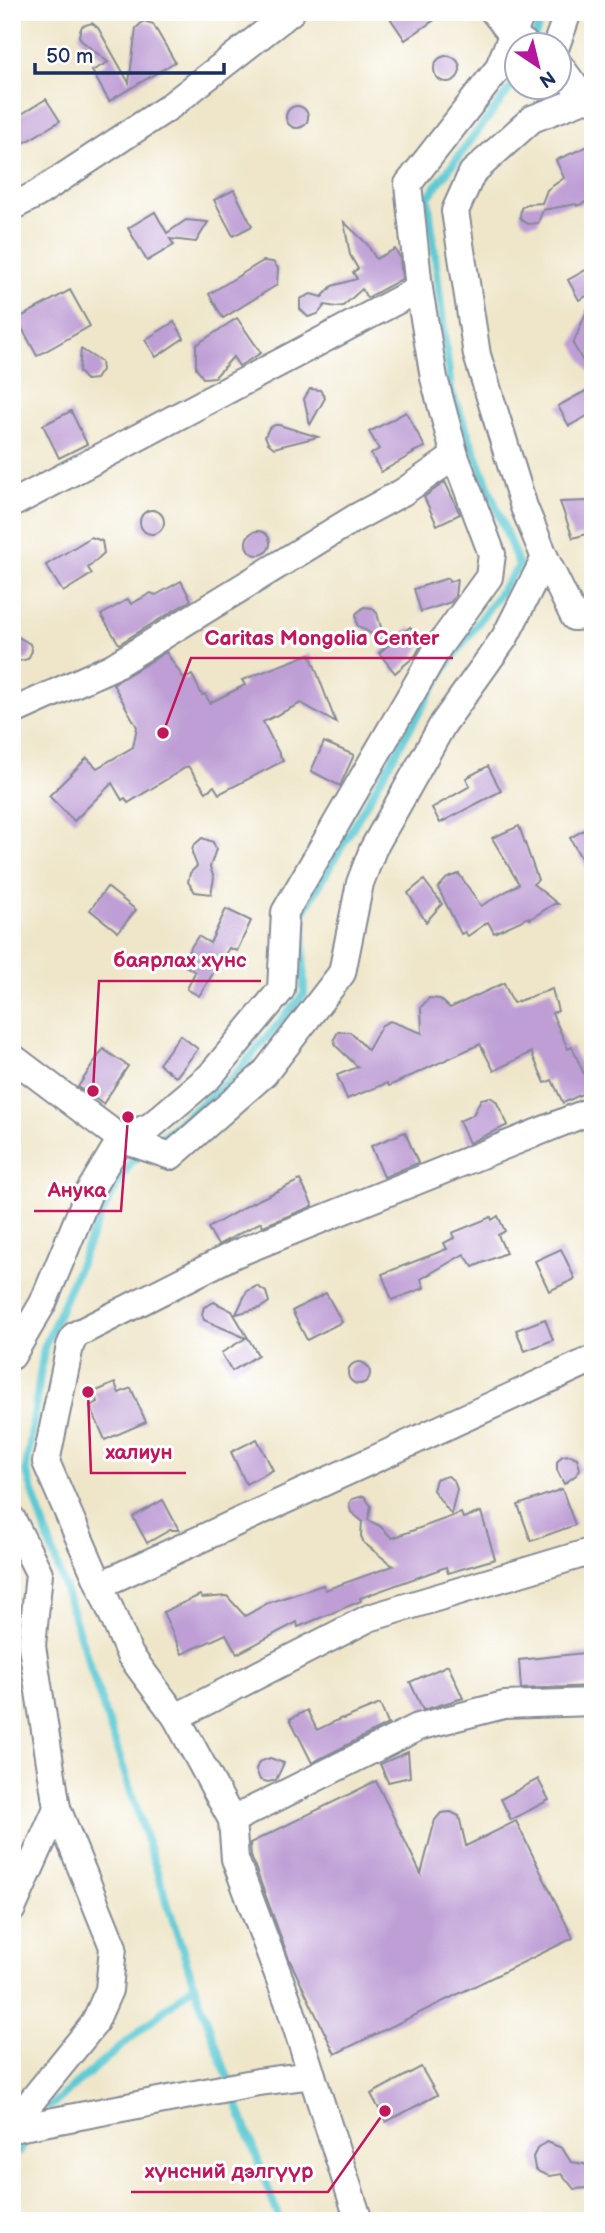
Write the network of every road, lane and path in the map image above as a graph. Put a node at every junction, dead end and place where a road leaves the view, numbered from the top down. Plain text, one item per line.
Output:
1 (291, 12) edge
2 (494, 12) edge
3 (568, 12) edge
4 (519, 32) edge
5 (561, 32) edge
6 (504, 60) edge
7 (574, 84) edge
8 (588, 100) edge
9 (12, 207) edge
10 (419, 289) junction
11 (455, 456) junction
12 (12, 504) edge
13 (545, 558) junction
14 (593, 615) edge
15 (12, 712) edge
16 (12, 1056) edge
17 (593, 1110) edge
18 (139, 1145) junction
19 (12, 1356) edge
20 (593, 1359) edge
21 (12, 1519) edge
22 (593, 1550) edge
23 (100, 1585) junction
24 (593, 1702) edge
25 (176, 1717) junction
26 (57, 1808) junction
27 (232, 1820) junction
28 (12, 1909) edge
29 (312, 2075) junction
30 (12, 2127) edge
31 (359, 2221) edge

1 - 9 street
2 - 4 street
3 - 5 street
6 - 10 street
7 - 8 street
8 - 13 street
10 - 11 street
10 - 12 street
11 - 15 street
11 - 18 street
13 - 14 street
13 - 18 street
16 - 18 street
17 - 23 street
18 - 19 street
20 - 23 street
21 - 26 street
22 - 25 street
23 - 25 street
24 - 27 street
25 - 27 street
26 - 28 street
26 - 30 street
27 - 29 street
29 - 30 street
29 - 31 street

